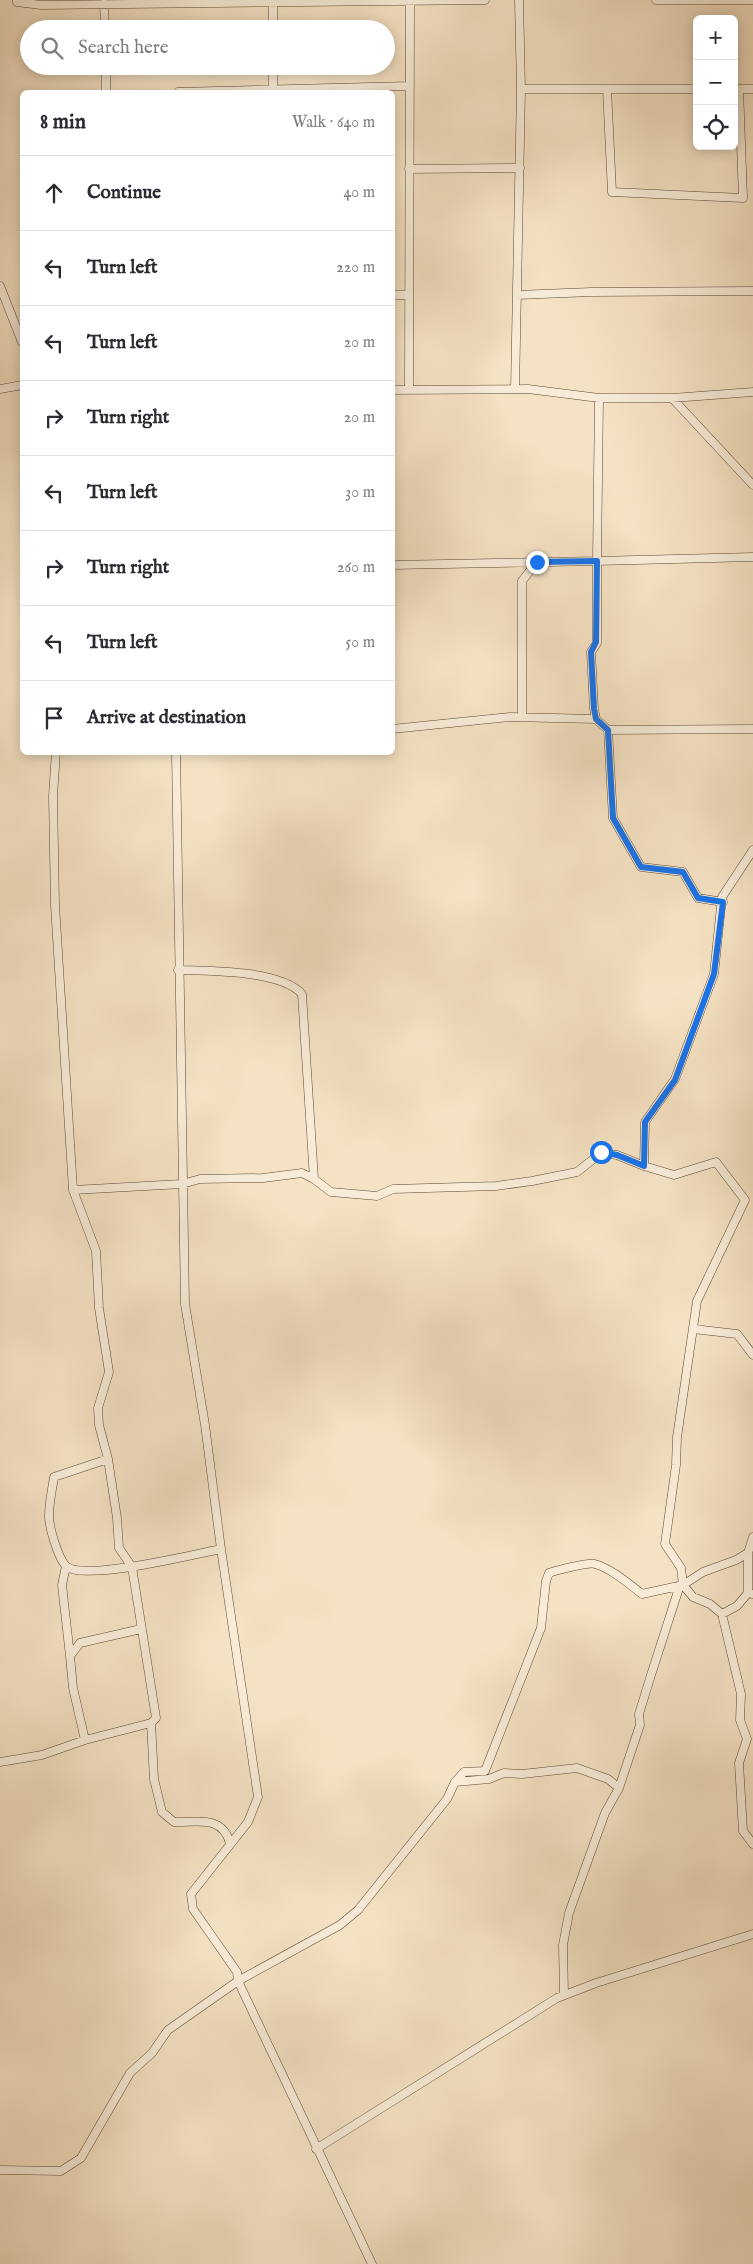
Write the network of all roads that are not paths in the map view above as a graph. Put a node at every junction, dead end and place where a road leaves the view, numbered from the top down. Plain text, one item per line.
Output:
1 (17, 0) edge
2 (410, 0) edge
3 (485, 0) edge
4 (520, 0) edge
5 (656, 0) edge
6 (753, 0) edge
7 (330, 1) edge
8 (273, 2) junction
9 (104, 4) junction
10 (105, 20) edge
11 (273, 20) edge
12 (106, 75) edge
13 (273, 75) edge
14 (410, 86) junction
15 (522, 89) junction
16 (607, 89) junction
17 (693, 89) edge
18 (738, 89) edge
19 (753, 89) edge
20 (106, 90) edge
21 (273, 90) joint
22 (325, 90) edge
23 (737, 105) edge
24 (520, 168) junction
25 (410, 169) junction
26 (0, 286) edge
27 (753, 291) edge
28 (409, 295) junction
29 (517, 295) junction
30 (395, 296) edge
31 (20, 337) edge
32 (20, 385) edge
33 (0, 389) edge
34 (409, 389) junction
35 (515, 389) junction
36 (395, 390) edge
37 (753, 392) edge
38 (599, 398) junction
39 (672, 398) junction
40 (753, 485) edge
41 (753, 557) edge
42 (597, 561) junction
43 (537, 562) junction
44 (395, 565) edge
45 (522, 717) junction
46 (596, 719) junction
47 (395, 729) edge
48 (753, 729) edge
49 (608, 730) junction
50 (56, 755) edge
51 (176, 755) edge
52 (753, 850) edge
53 (723, 902) junction
54 (178, 970) junction
55 (644, 1166) junction
56 (314, 1179) junction
57 (182, 1184) junction
58 (73, 1190) junction
59 (693, 1329) junction
60 (753, 1355) edge
61 (108, 1459) junction
62 (753, 1537) edge
63 (221, 1549) junction
64 (748, 1553) junction
65 (66, 1566) junction
66 (132, 1567) junction
67 (682, 1585) junction
68 (751, 1593) edge
69 (722, 1614) junction
70 (141, 1629) junction
71 (70, 1656) junction
72 (151, 1723) junction
73 (85, 1740) junction
74 (0, 1762) edge
75 (455, 1782) junction
76 (618, 1788) junction
77 (230, 1843) junction
78 (753, 1844) edge
79 (753, 1934) edge
80 (238, 1981) junction
81 (564, 1995) junction
82 (316, 2149) junction
83 (0, 2170) edge
84 (372, 2264) edge

1 - 9 street
2 - 3 street
2 - 7 street
2 - 14 street
4 - 15 street
5 - 6 street
7 - 8 street
8 - 9 street
8 - 11 street
9 - 10 street
12 - 20 street
13 - 21 street
14 - 22 street
14 - 25 street
15 - 16 street
15 - 24 street
16 - 17 street
16 - 23 street
18 - 19 street
21 - 22 street
24 - 25 street
24 - 29 street
25 - 28 street
26 - 31 street
27 - 29 street
28 - 30 street
28 - 34 street
29 - 35 street
32 - 33 street
34 - 35 street
34 - 36 street
35 - 38 street
37 - 39 street
38 - 39 street
38 - 42 street
39 - 40 street
41 - 42 street
42 - 43 street
42 - 46 street
43 - 44 street
43 - 45 street
45 - 46 street
45 - 47 street
46 - 49 street
48 - 49 street
49 - 53 street
50 - 58 street
51 - 54 street
52 - 53 street
53 - 55 street
54 - 56 street
54 - 57 street
55 - 56 street
55 - 59 street
56 - 57 street
57 - 58 street
57 - 63 street
58 - 61 street
59 - 60 street
59 - 67 street
61 - 65 street
61 - 66 street
62 - 64 street
63 - 66 street
63 - 77 street
64 - 67 street
64 - 68 street
65 - 66 street
65 - 71 street
66 - 70 street
67 - 69 street
67 - 75 street
67 - 76 street
68 - 69 street
69 - 78 street
70 - 71 street
70 - 72 street
71 - 73 street
72 - 73 street
72 - 77 street
73 - 74 street
75 - 76 street
75 - 80 street
76 - 81 street
77 - 80 street
79 - 81 street
80 - 82 street
80 - 83 street
81 - 82 street
82 - 84 street

